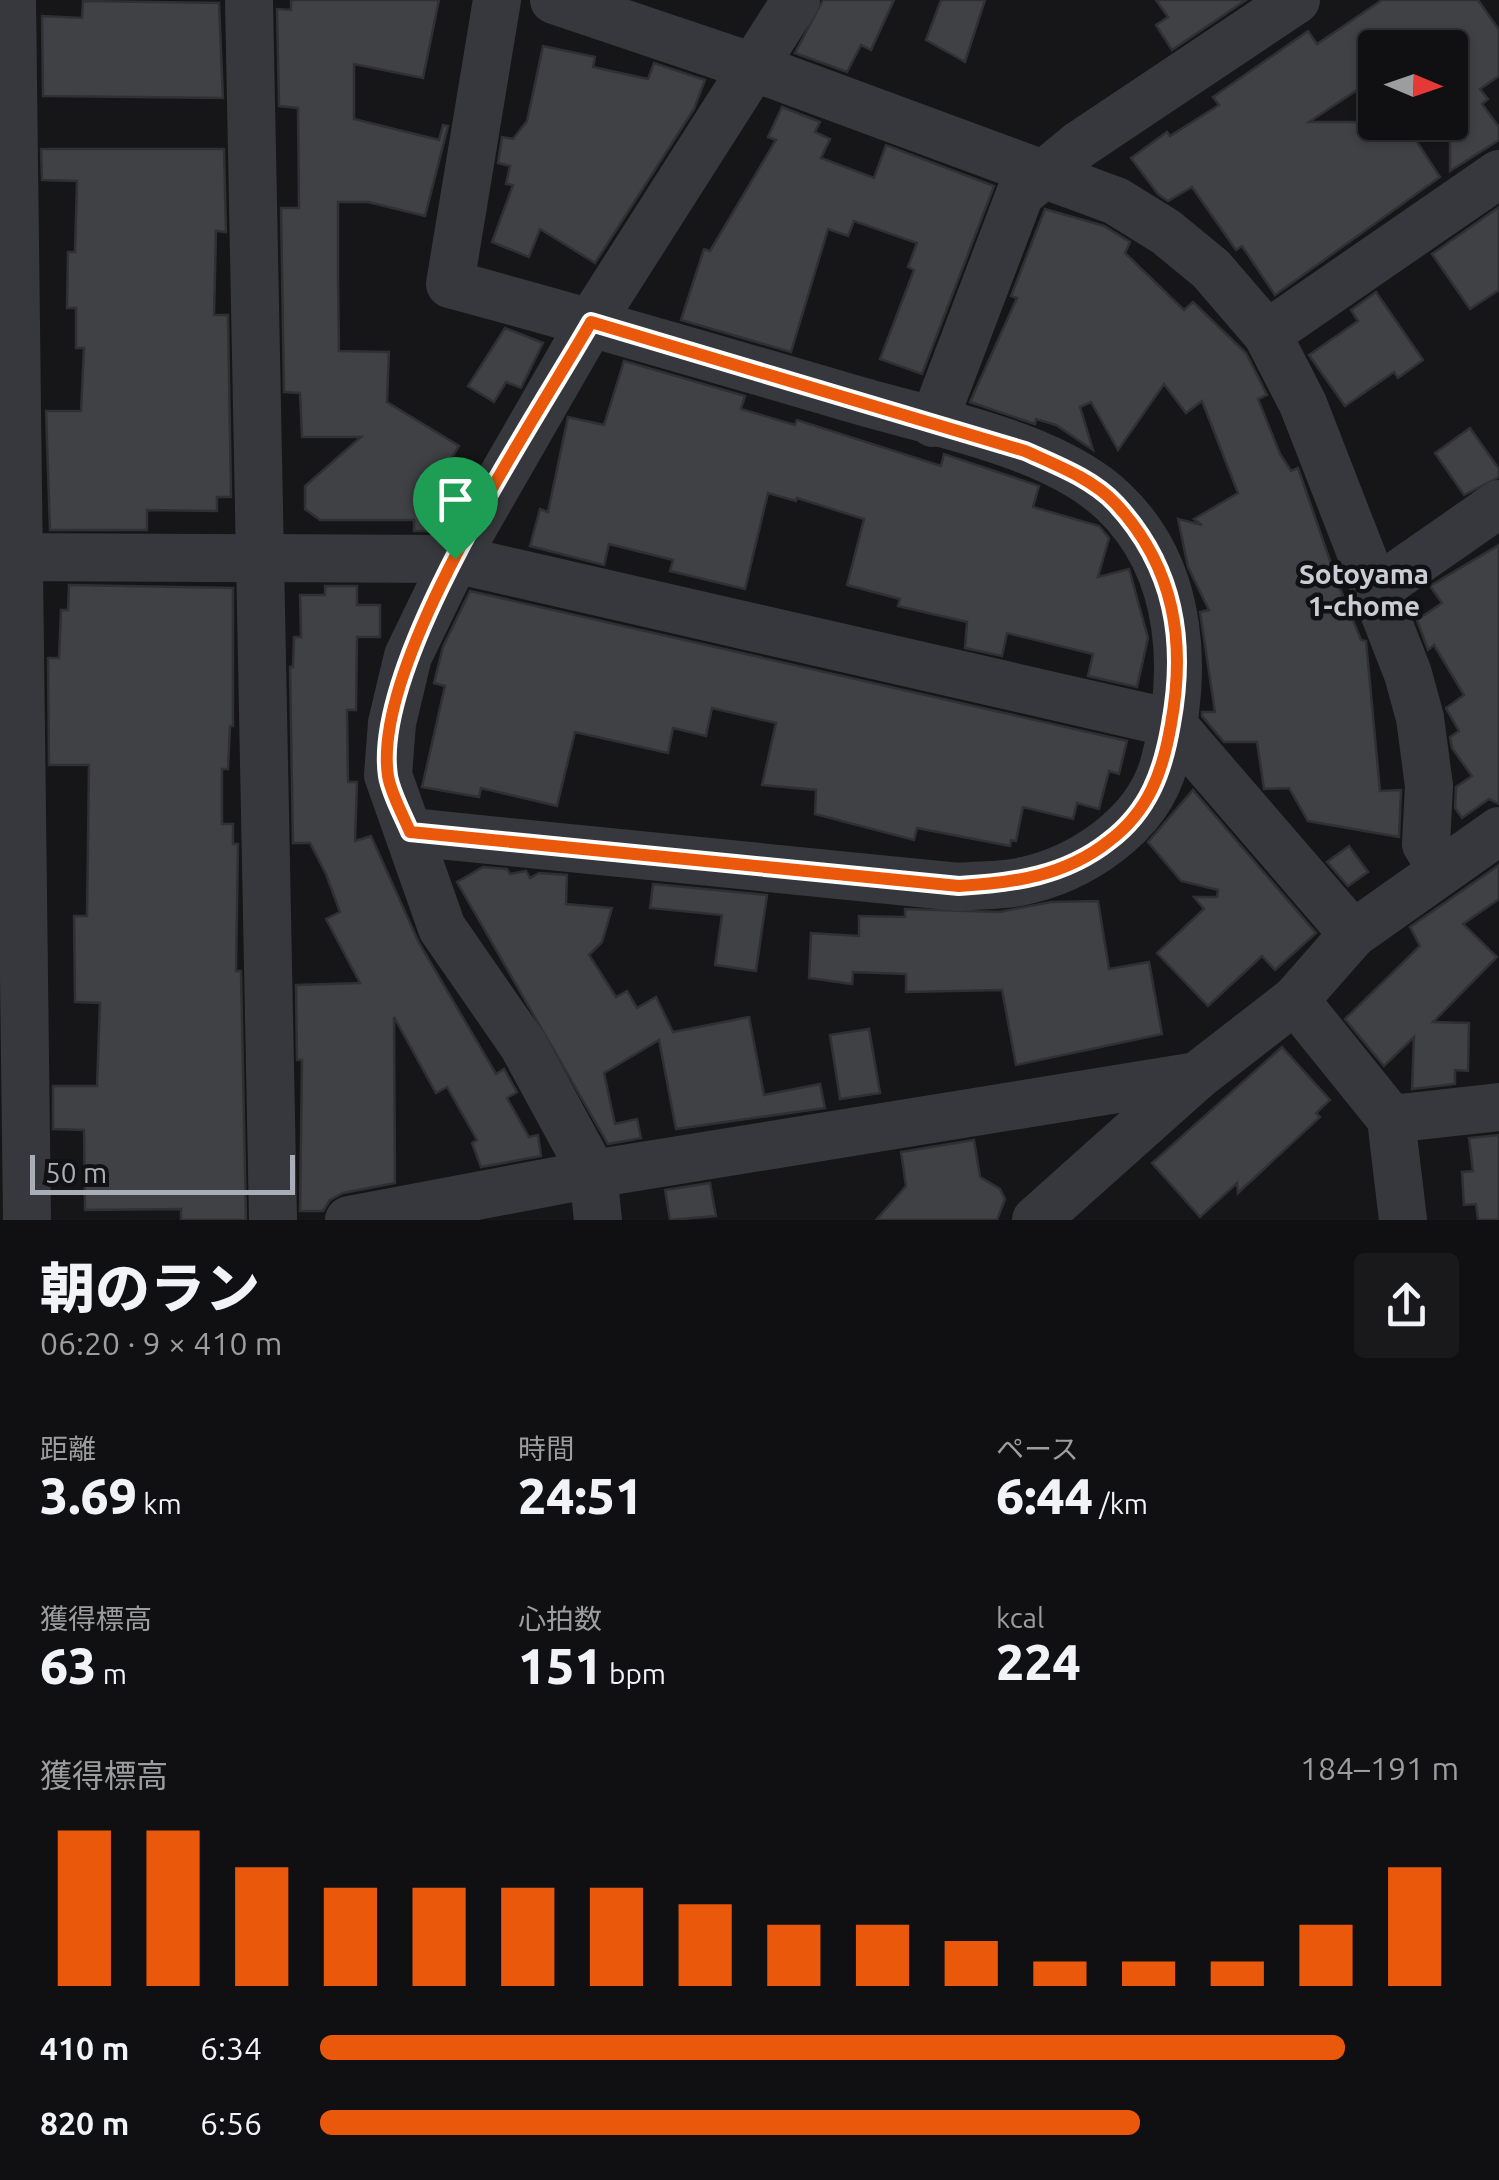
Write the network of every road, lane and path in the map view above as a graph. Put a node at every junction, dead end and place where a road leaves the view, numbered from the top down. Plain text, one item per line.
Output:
1 (12, 0) edge
2 (249, 0) edge
3 (497, 0) edge
4 (554, 0) edge
5 (796, 0) edge
6 (1296, 0) edge
7 (753, 67) junction
8 (1041, 174) junction
9 (1499, 174) edge
10 (591, 322) junction
11 (1267, 334) junction
12 (933, 423) junction
13 (1499, 504) edge
14 (10, 557) edge
15 (260, 558) junction
16 (455, 559) junction
17 (1374, 592) junction
18 (1171, 723) junction
19 (1499, 831) edge
20 (410, 832) junction
21 (1442, 870) junction
22 (1353, 934) junction
23 (1295, 1000) junction
24 (1198, 1076) junction
25 (1499, 1107) edge
26 (1391, 1119) junction
27 (593, 1174) junction
28 (27, 1220) edge
29 (272, 1220) edge
30 (349, 1220) edge
31 (598, 1220) edge
32 (1036, 1220) edge
33 (1403, 1220) edge

1 - 14 street
2 - 15 street
3 - 10 street
4 - 7 street
5 - 7 street
6 - 8 street
7 - 8 street
7 - 10 street
8 - 11 street
8 - 12 street
9 - 11 street
10 - 12 street
10 - 16 street
11 - 17 street
12 - 18 street
13 - 17 street
14 - 15 street
14 - 28 street
15 - 16 street
15 - 29 street
16 - 18 street
16 - 20 street
17 - 21 street
18 - 20 street
18 - 22 street
19 - 21 street
20 - 27 street
21 - 22 street
22 - 23 street
23 - 24 street
23 - 26 street
24 - 27 street
24 - 32 street
25 - 26 street
26 - 33 street
27 - 30 street
27 - 31 street

